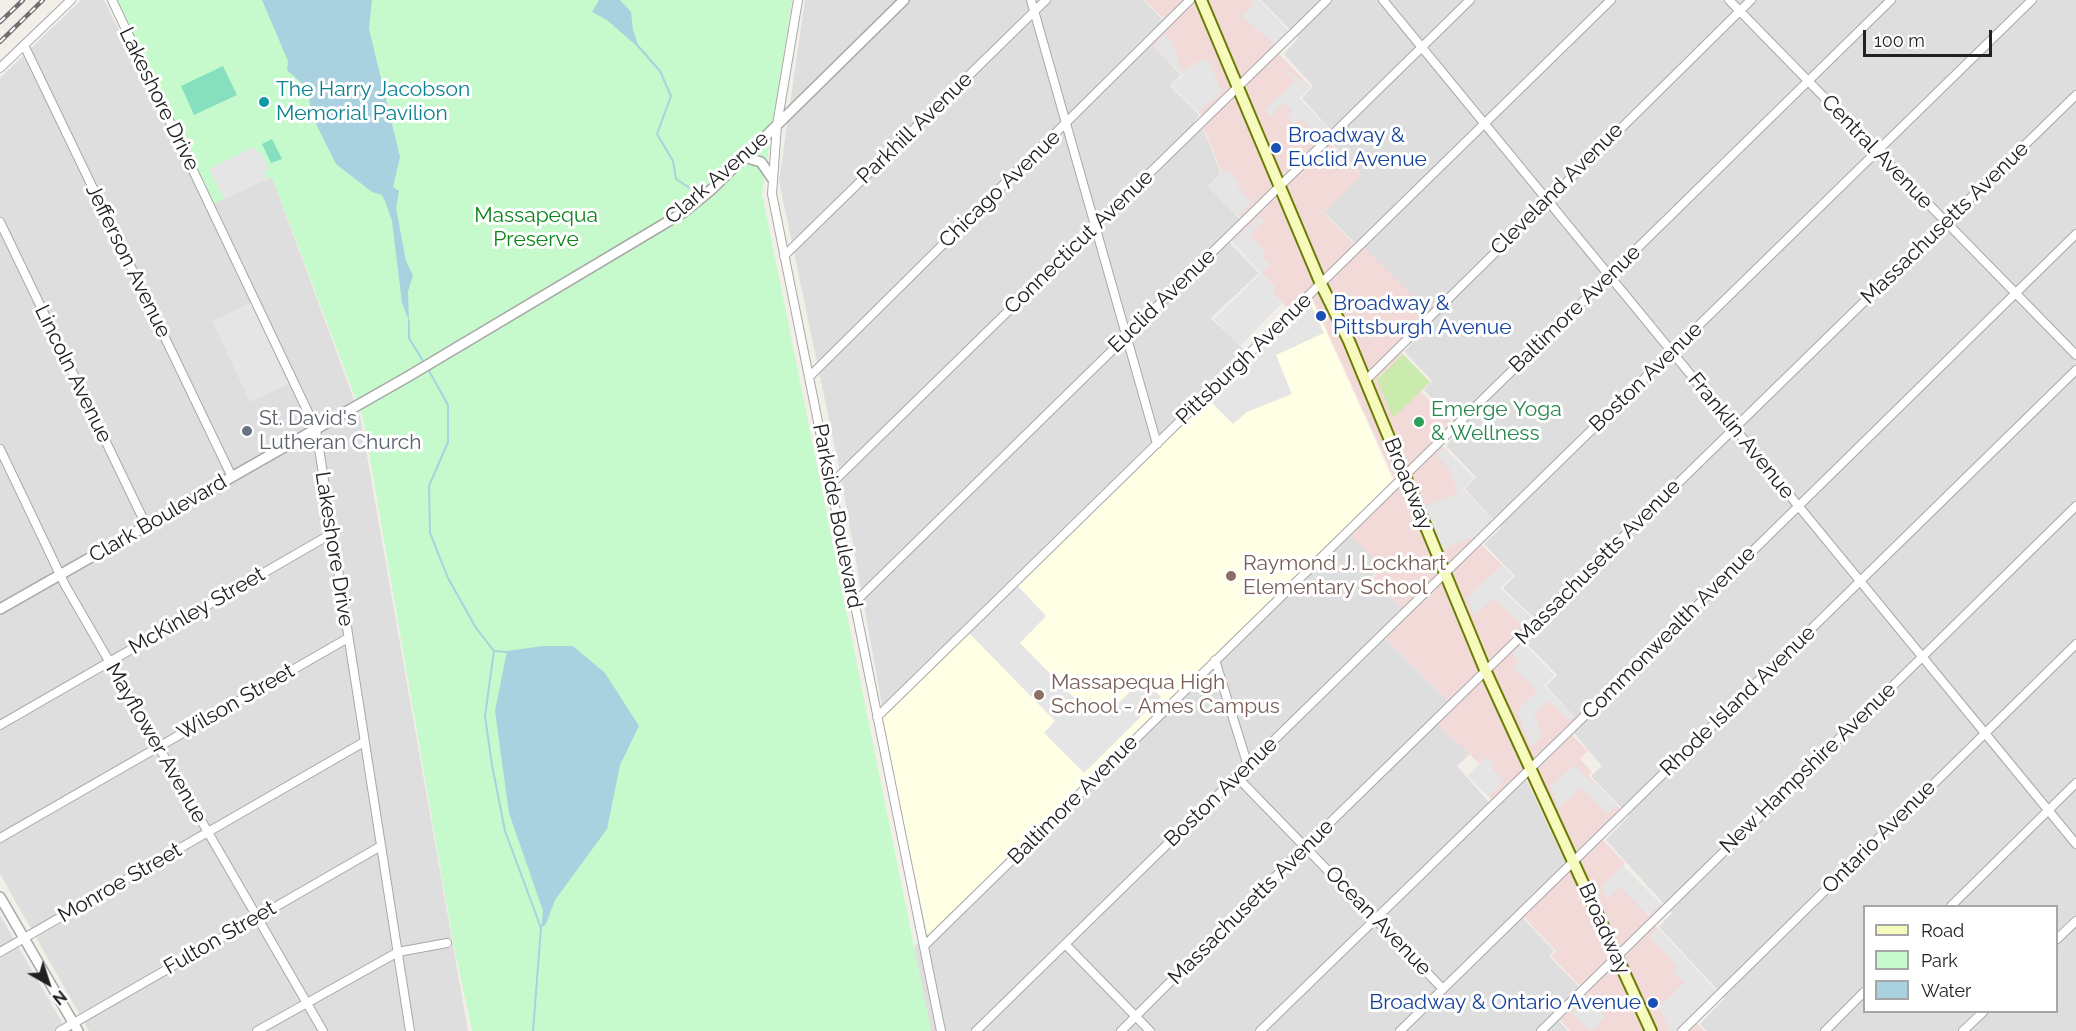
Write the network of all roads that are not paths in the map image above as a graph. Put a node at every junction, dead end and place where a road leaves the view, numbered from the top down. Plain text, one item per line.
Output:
1 (71, 0) edge
2 (112, 0) edge
3 (798, 0) edge
4 (904, 0) edge
5 (1031, 0) edge
6 (1046, 0) edge
7 (1190, 0) edge
8 (1201, 0) edge
9 (1327, 0) edge
10 (1383, 0) edge
11 (1470, 0) edge
12 (1611, 0) edge
13 (1729, 0) edge
14 (1750, 0) edge
15 (1892, 0) edge
16 (2032, 0) edge
17 (1035, 11) junction
18 (1739, 11) junction
19 (24, 45) junction
20 (1422, 47) junction
21 (0, 68) edge
22 (1808, 81) junction
23 (1236, 88) junction
24 (2076, 95) edge
25 (1067, 123) junction
26 (1485, 123) junction
27 (777, 125) junction
28 (1877, 152) junction
29 (744, 157) junction
30 (772, 177) junction
31 (1280, 186) junction
32 (1547, 199) junction
33 (0, 222) edge
34 (1946, 222) junction
35 (1095, 227) junction
36 (2076, 234) edge
37 (784, 256) junction
38 (1610, 275) junction
39 (1321, 284) junction
40 (2016, 294) junction
41 (1127, 336) junction
42 (1672, 352) junction
43 (2076, 355) edge
44 (2076, 370) edge
45 (809, 377) junction
46 (1366, 380) junction
47 (1735, 428) junction
48 (316, 429) junction
49 (1157, 444) junction
50 (0, 449) edge
51 (1404, 476) junction
52 (232, 477) junction
53 (830, 485) junction
54 (1798, 505) junction
55 (2076, 506) edge
56 (146, 525) junction
57 (331, 534) junction
58 (61, 574) junction
59 (1444, 574) junction
60 (1860, 581) junction
61 (854, 603) junction
62 (0, 609) edge
63 (348, 638) junction
64 (2076, 644) edge
65 (1922, 657) junction
66 (1215, 660) junction
67 (110, 662) junction
68 (1486, 672) junction
69 (877, 717) junction
70 (0, 725) edge
71 (1985, 733) junction
72 (364, 742) junction
73 (159, 747) junction
74 (1248, 766) junction
75 (1530, 769) junction
76 (1237, 777) junction
77 (2076, 783) edge
78 (2048, 810) junction
79 (208, 832) junction
80 (0, 838) edge
81 (2076, 844) edge
82 (381, 846) junction
83 (1305, 847) junction
84 (1574, 861) junction
85 (0, 897) edge
86 (1952, 905) edge
87 (257, 917) junction
88 (1375, 918) junction
89 (2076, 921) edge
90 (24, 938) junction
91 (2058, 938) edge
92 (447, 944) dead end
93 (1065, 944) junction
94 (924, 946) junction
95 (0, 952) edge
96 (398, 952) junction
97 (1617, 956) junction
98 (1443, 988) junction
99 (1863, 993) edge
100 (307, 1002) junction
101 (1981, 1013) edge
102 (1136, 1017) junction
103 (76, 1027) edge
104 (60, 1031) edge
105 (257, 1031) edge
106 (323, 1031) edge
107 (410, 1031) edge
108 (940, 1031) edge
109 (976, 1031) edge
110 (1121, 1031) edge
111 (1150, 1031) edge
112 (1260, 1031) edge
113 (1400, 1031) edge
114 (1541, 1031) edge
115 (1651, 1031) edge
116 (1682, 1031) edge
117 (1825, 1031) edge
118 (1964, 1031) edge

1 - 19 street
2 - 48 street, Lakeshore Drive
3 - 27 street, Parkside Boulevard
4 - 27 street, Clark Avenue
5 - 17 street
6 - 17 street, Parkhill Avenue
7 - 25 street, Chicago Avenue
8 - 23 main road, Broadway
9 - 23 street, Connecticut Avenue
10 - 20 street, Franklin Avenue
11 - 20 street, Euclid Avenue
12 - 26 street, Pittsburgh Avenue
13 - 18 street, Central Avenue
14 - 18 street, Cleveland Avenue
15 - 22 street, Baltimore Avenue
16 - 28 street, Boston Avenue
17 - 25 street
17 - 37 street, Parkhill Avenue
18 - 22 street, Central Avenue
18 - 32 street, Cleveland Avenue
19 - 21 street
19 - 52 street, Jefferson Avenue
20 - 26 street, Franklin Avenue
20 - 31 street, Euclid Avenue
22 - 28 street, Central Avenue
22 - 38 street, Baltimore Avenue
23 - 31 main road, Broadway
23 - 35 street, Connecticut Avenue
24 - 34 street, Massachusetts Avenue
25 - 35 street
25 - 45 street, Chicago Avenue
26 - 32 street, Franklin Avenue
26 - 39 street, Pittsburgh Avenue
27 - 29 street, Clark Avenue
27 - 30 street, Parkside Boulevard
28 - 34 street, Central Avenue
28 - 42 street, Boston Avenue
29 - 30 street
29 - 48 street, Clark Avenue
30 - 37 street, Parkside Boulevard
31 - 39 main road, Broadway
31 - 41 street, Euclid Avenue
32 - 38 street, Franklin Avenue
32 - 46 street, Cleveland Avenue
33 - 56 street, Lincoln Avenue
34 - 40 street, Central Avenue
34 - 47 street, Massachusetts Avenue
35 - 41 street
35 - 53 street, Connecticut Avenue
36 - 40 street, Commonwealth Avenue
37 - 45 street, Parkside Boulevard
38 - 42 street, Franklin Avenue
38 - 51 street, Baltimore Avenue
39 - 46 main road, Broadway
39 - 49 street, Pittsburgh Avenue
40 - 43 street, Central Avenue
40 - 54 street, Commonwealth Avenue
41 - 49 street
41 - 61 street, Euclid Avenue
42 - 47 street, Franklin Avenue
42 - 59 street, Boston Avenue
44 - 60 street, Rhode Island Avenue
45 - 53 street, Parkside Boulevard
46 - 51 main road, Broadway
47 - 54 street, Franklin Avenue
47 - 68 street, Massachusetts Avenue
48 - 52 street, Clark Boulevard
48 - 57 street, Lakeshore Drive
49 - 69 street, Pittsburgh Avenue
50 - 58 street, Mayflower Avenue
51 - 59 main road, Broadway
51 - 66 street, Baltimore Avenue
52 - 56 street, Clark Boulevard
53 - 61 street, Parkside Boulevard
54 - 60 street, Franklin Avenue
54 - 75 street, Commonwealth Avenue
55 - 65 street, New Hampshire Avenue
56 - 58 street, Clark Boulevard
57 - 63 street, Lakeshore Drive
57 - 67 street, McKinley Street
58 - 62 street, Clark Boulevard
58 - 67 street, Mayflower Avenue
59 - 68 main road, Broadway
59 - 74 street, Boston Avenue
60 - 65 street, Franklin Avenue
60 - 84 street, Rhode Island Avenue
61 - 69 street, Parkside Boulevard
63 - 72 street, Lakeshore Drive
63 - 73 street, Wilson Street
64 - 71 street, Ontario Avenue
65 - 71 street, Franklin Avenue
65 - 97 street, New Hampshire Avenue
66 - 74 street
66 - 94 street, Baltimore Avenue
67 - 70 street, McKinley Street
67 - 73 street, Mayflower Avenue
68 - 75 main road, Broadway
68 - 83 street, Massachusetts Avenue
69 - 94 street, Parkside Boulevard
71 - 78 street, Franklin Avenue
71 - 116 street, Ontario Avenue
72 - 79 street, Monroe Street
72 - 82 street, Lakeshore Drive
73 - 79 street, Mayflower Avenue
73 - 80 street, Wilson Street
74 - 76 street, Boston Avenue
75 - 84 main road, Broadway
75 - 88 street, Commonwealth Avenue
76 - 83 street, Ocean Avenue
76 - 93 street, Boston Avenue
77 - 78 street
78 - 81 street, Franklin Avenue
78 - 86 street
79 - 87 street, Mayflower Avenue
79 - 90 street, Monroe Street
82 - 87 street, Fulton Street
82 - 96 street, Lakeshore Drive
83 - 88 street, Ocean Avenue
83 - 102 street, Massachusetts Avenue
84 - 97 main road, Broadway
84 - 98 street, Rhode Island Avenue
85 - 90 street
87 - 100 street, Mayflower Avenue
87 - 103 street, Fulton Street
88 - 98 street, Ocean Avenue
88 - 112 street, Commonwealth Avenue
89 - 91 street
90 - 95 street, Monroe Street
90 - 103 street
92 - 96 street
93 - 102 street
93 - 109 street, Boston Avenue
94 - 108 street, Parkside Boulevard
96 - 100 street
96 - 107 street, Lakeshore Drive
97 - 114 street, New Hampshire Avenue
97 - 115 main road, Broadway
98 - 113 street, Rhode Island Avenue
99 - 117 street
100 - 105 street
100 - 106 street, Mayflower Avenue
101 - 118 street
102 - 110 street, Massachusetts Avenue
102 - 111 street
103 - 104 street, Fulton Street

